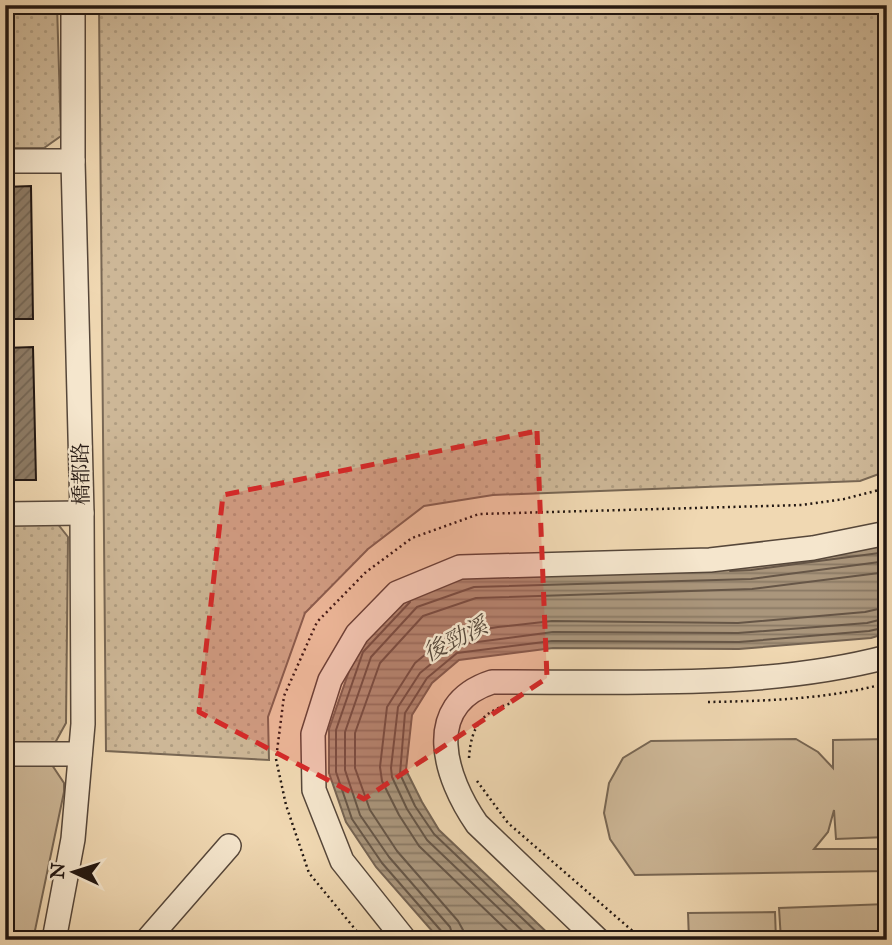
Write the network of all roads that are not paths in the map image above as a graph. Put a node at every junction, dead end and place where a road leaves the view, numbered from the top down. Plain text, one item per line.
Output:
1 (73, 5) edge
2 (5, 161) edge
3 (73, 161) junction
4 (82, 513) junction
5 (5, 514) edge
6 (887, 533) edge
7 (887, 657) edge
8 (5, 754) edge
9 (80, 754) junction
10 (229, 846) dead end
11 (54, 940) edge
12 (147, 940) edge
13 (405, 940) edge
14 (598, 940) edge

1 - 3 street, 橋都路
2 - 3 street
3 - 4 street, 橋都路
4 - 5 street
4 - 9 street, 橋都路
6 - 13 street
7 - 14 street
8 - 9 street
9 - 11 street, 橋都路
10 - 12 street

